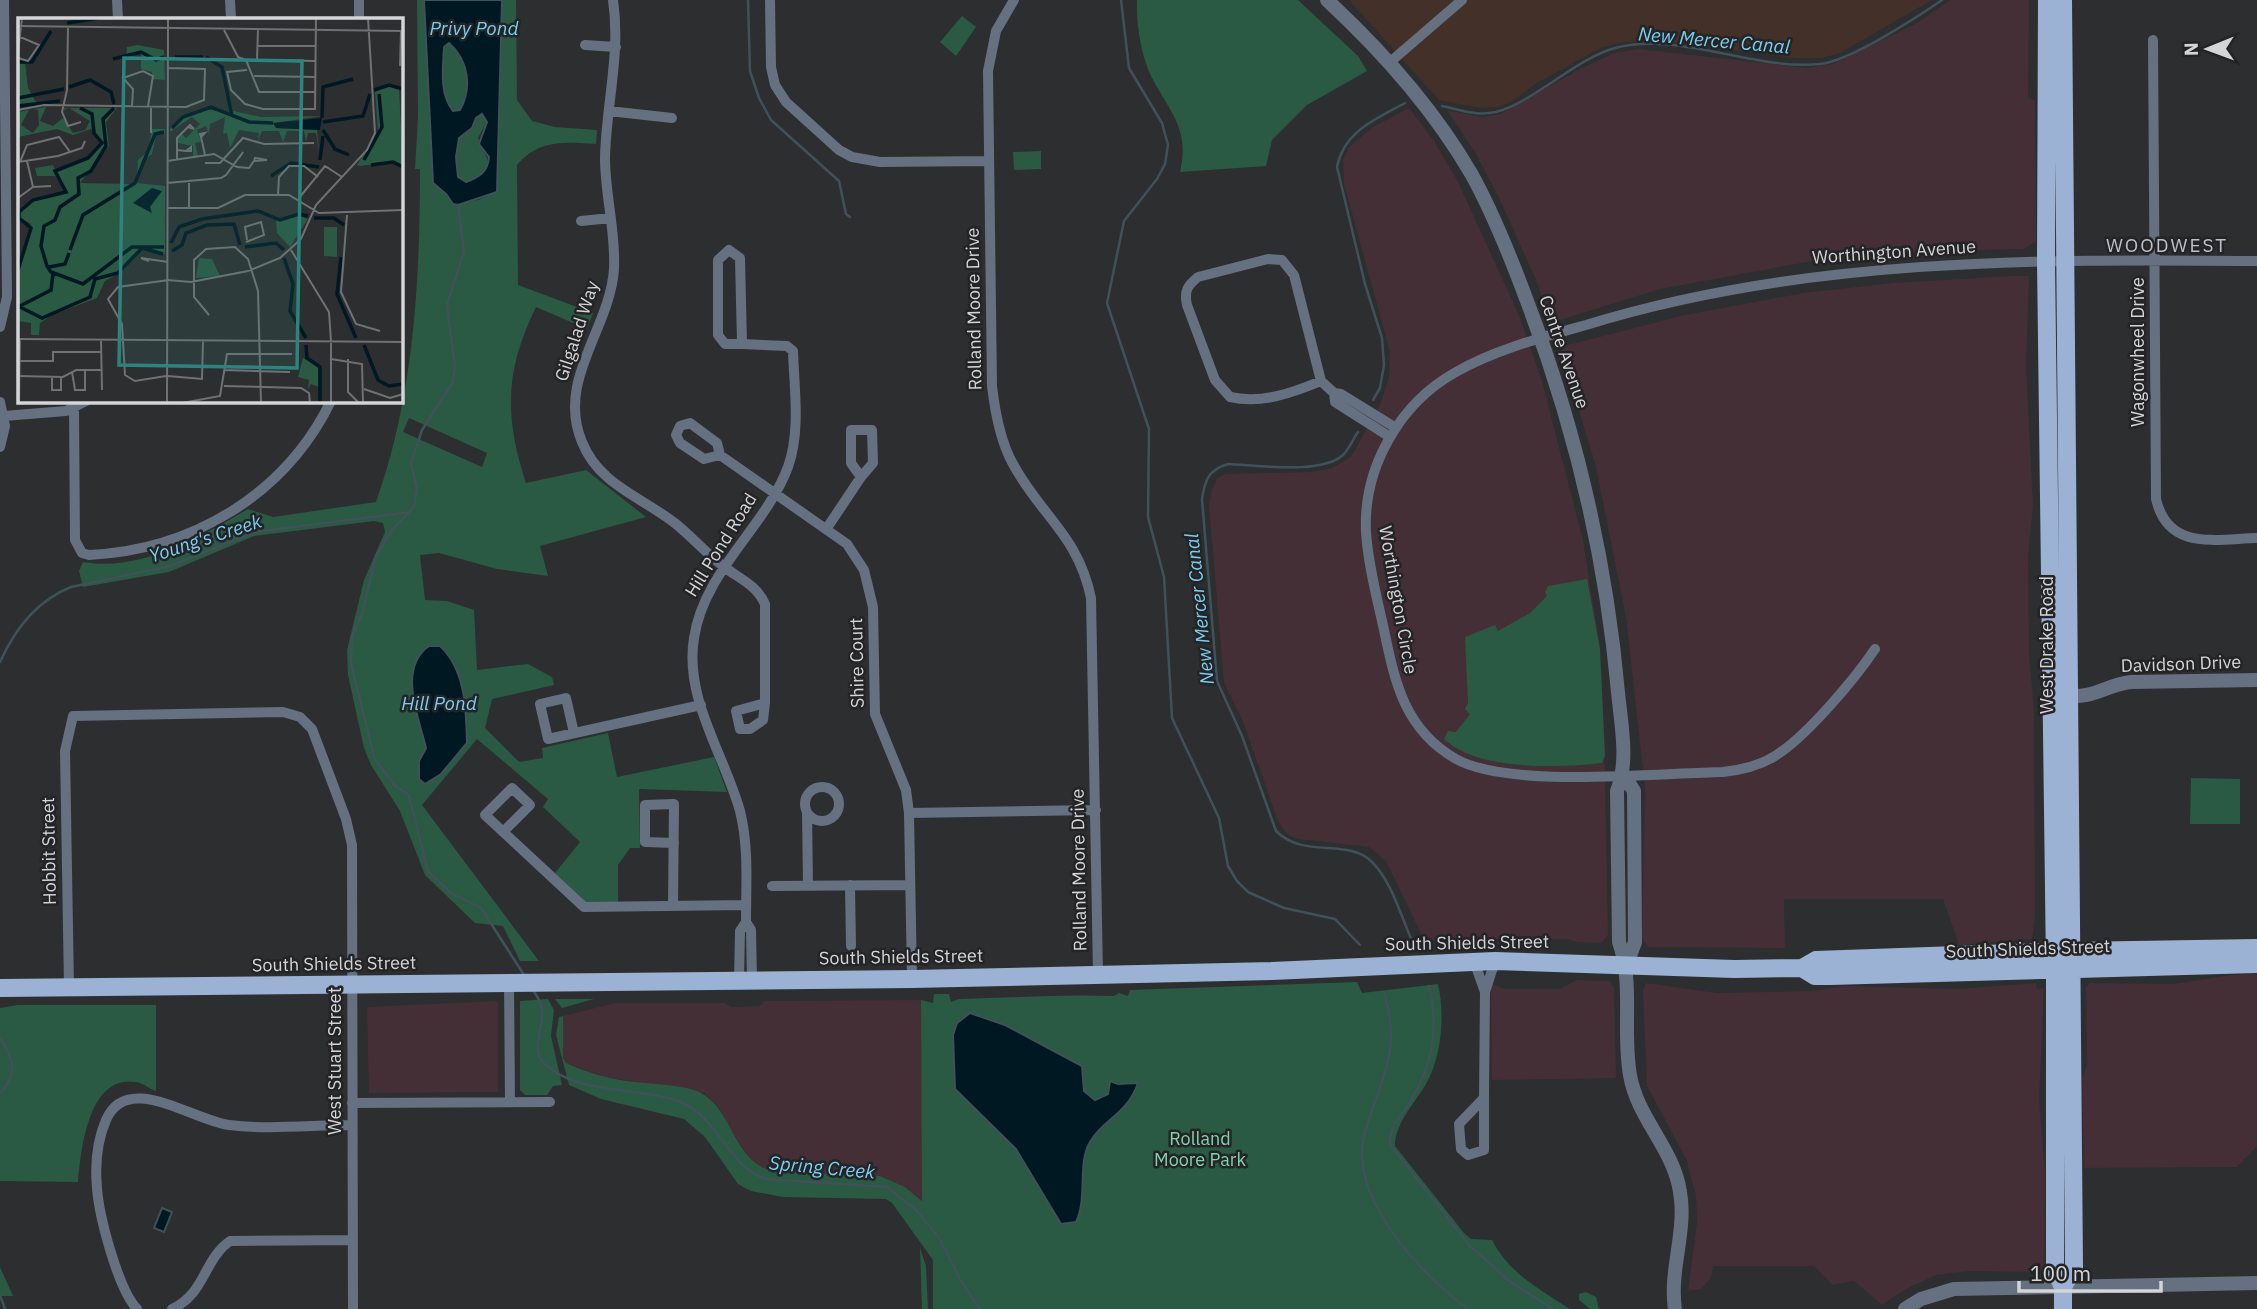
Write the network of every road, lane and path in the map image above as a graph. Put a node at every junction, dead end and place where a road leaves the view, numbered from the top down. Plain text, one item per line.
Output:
1 (4, 0) edge
2 (117, 0) edge
3 (230, 0) edge
4 (359, 0) edge
5 (613, 0) edge
6 (769, 0) edge
7 (1327, 0) edge
8 (1462, 0) edge
9 (2047, 0) edge
10 (2063, 0) edge
11 (1007, 3) edge
12 (118, 18) edge
13 (230, 18) edge
14 (359, 18) edge
15 (2153, 40) dead end
16 (585, 45) dead end
17 (616, 47) junction
18 (1389, 63) junction
19 (609, 111) junction
20 (672, 118) dead end
21 (989, 161) junction
22 (611, 218) junction
23 (581, 221) dead end
24 (2155, 260) junction
25 (2257, 261) edge
26 (2046, 262) junction
27 (2065, 262) junction
28 (0, 327) edge
29 (1541, 339) junction
30 (742, 344) junction
31 (1321, 381) junction
32 (0, 402) edge
33 (84, 402) edge
34 (330, 402) edge
35 (74, 409) junction
36 (4, 416) junction
37 (1393, 433) junction
38 (0, 447) edge
39 (720, 455) dead end
40 (861, 477) dead end
41 (774, 492) junction
42 (228, 500) dead end
43 (234, 510) junction
44 (828, 528) junction
45 (2257, 538) edge
46 (724, 568) junction
47 (2049, 572) junction
48 (1875, 649) dead end
49 (2257, 680) edge
50 (2068, 696) junction
51 (765, 703) dead end
52 (701, 705) junction
53 (73, 716) joint
54 (574, 733) dead end
55 (1624, 775) junction
56 (1096, 810) junction
57 (807, 812) dead end
58 (909, 813) junction
59 (503, 832) dead end
60 (674, 843) junction
61 (910, 884) junction
62 (808, 885) junction
63 (850, 885) junction
64 (772, 886) dead end
65 (746, 905) junction
66 (673, 906) junction
67 (851, 946) dead end
68 (2257, 948) edge
69 (2257, 956) edge
70 (1933, 957) junction
71 (2063, 959) junction
72 (1474, 961) junction
73 (1495, 961) junction
74 (1626, 964) junction
75 (2257, 964) edge
76 (2212, 965) junction
77 (1802, 968) junction
78 (1098, 974) junction
79 (1830, 976) junction
80 (912, 979) junction
81 (745, 981) junction
82 (515, 983) junction
83 (353, 984) junction
84 (69, 987) junction
85 (0, 988) edge
86 (1485, 992) junction
87 (2054, 1082) junction
88 (1484, 1098) junction
89 (510, 1102) junction
90 (550, 1102) dead end
91 (352, 1103) junction
92 (2072, 1113) junction
93 (352, 1125) junction
94 (2056, 1154) junction
95 (2074, 1223) junction
96 (352, 1240) junction
97 (2257, 1283) edge
98 (2063, 1287) junction
99 (137, 1309) edge
100 (172, 1309) edge
101 (353, 1309) edge
102 (1675, 1309) edge
103 (1905, 1309) edge
104 (2063, 1309) edge

1 - 28 street
2 - 12 street
3 - 13 street
4 - 14 street
5 - 17 street, Gilgalad Way
6 - 21 street
7 - 18 street, Centre Avenue
8 - 18 street
9 - 26 main road, West Drake Road
10 - 27 main road, West Drake Road
11 - 21 street, Rolland Moore Drive
15 - 24 street, Wagonwheel Drive
16 - 17 street
17 - 19 street, Gilgalad Way
18 - 29 street, Centre Avenue
19 - 20 street
19 - 22 street, Gilgalad Way
21 - 56 street, Rolland Moore Drive
22 - 23 street
22 - 46 street, Gilgalad Way
24 - 25 street, Worthington Avenue
24 - 27 street, Worthington Avenue
24 - 45 street, Wagonwheel Drive
26 - 27 street, Worthington Avenue
26 - 29 street, Worthington Avenue
26 - 47 main road, West Drake Road
27 - 50 main road, West Drake Road
29 - 37 street, Worthington Circle
29 - 55 street, Centre Avenue
30 - 30 street
30 - 41 street, Hill Pond Road
31 - 31 street
31 - 37 street
32 - 36 street
33 - 35 street
34 - 43 street
35 - 36 street
35 - 43 street
36 - 38 street
37 - 55 street, Worthington Circle
39 - 41 street, Shire Court
40 - 44 street
41 - 44 street, Shire Court
41 - 46 street, Hill Pond Road
42 - 43 street
44 - 58 street, Shire Court
46 - 51 street, Gilgalad Way
46 - 52 street, Hill Pond Road
47 - 50 main road
47 - 71 main road, West Drake Road
48 - 55 street, Worthington Circle
49 - 50 street, Davidson Drive
50 - 71 main road, West Drake Road
52 - 54 street
52 - 65 street, Hill Pond Road
53 - 83 street, West Stuart Street
53 - 84 street, Hobbit Street
55 - 74 street, Centre Avenue
56 - 58 street
56 - 78 street, Rolland Moore Drive
57 - 62 street
58 - 61 street, Shire Court
59 - 66 street
60 - 60 street
60 - 66 street
61 - 63 street
61 - 80 street, Shire Court
62 - 63 street
62 - 64 street
63 - 67 street
65 - 66 street
65 - 81 street, Hill Pond Road
68 - 71 main road, South Shields Street
69 - 76 main road
70 - 71 main road, South Shields Street
70 - 77 main road, South Shields Street
70 - 79 main road
71 - 76 main road, South Shields Street
71 - 79 main road, South Shields Street
71 - 87 main road, West Drake Road
71 - 92 main road, West Drake Road
72 - 73 main road, South Shields Street
72 - 78 main road, South Shields Street
72 - 86 street
73 - 74 main road, South Shields Street
73 - 86 street
74 - 77 main road, South Shields Street
74 - 102 street, Centre Avenue
75 - 76 main road, South Shields Street
77 - 79 main road, South Shields Street
78 - 80 main road, South Shields Street
80 - 81 main road, South Shields Street
81 - 82 main road, South Shields Street
82 - 83 main road, South Shields Street
82 - 89 street
83 - 84 main road, South Shields Street
83 - 91 street, West Stuart Street
84 - 85 main road, South Shields Street
86 - 88 street
87 - 92 main road
87 - 94 main road, West Drake Road
88 - 88 street
89 - 90 street
89 - 91 street
91 - 93 street, West Stuart Street
92 - 95 main road, West Drake Road
93 - 96 street, West Stuart Street
93 - 99 street
94 - 95 main road
94 - 98 main road, West Drake Road
95 - 98 main road, West Drake Road
96 - 100 street
96 - 101 street, West Stuart Street
97 - 98 street
98 - 103 street
98 - 104 main road, West Drake Road

